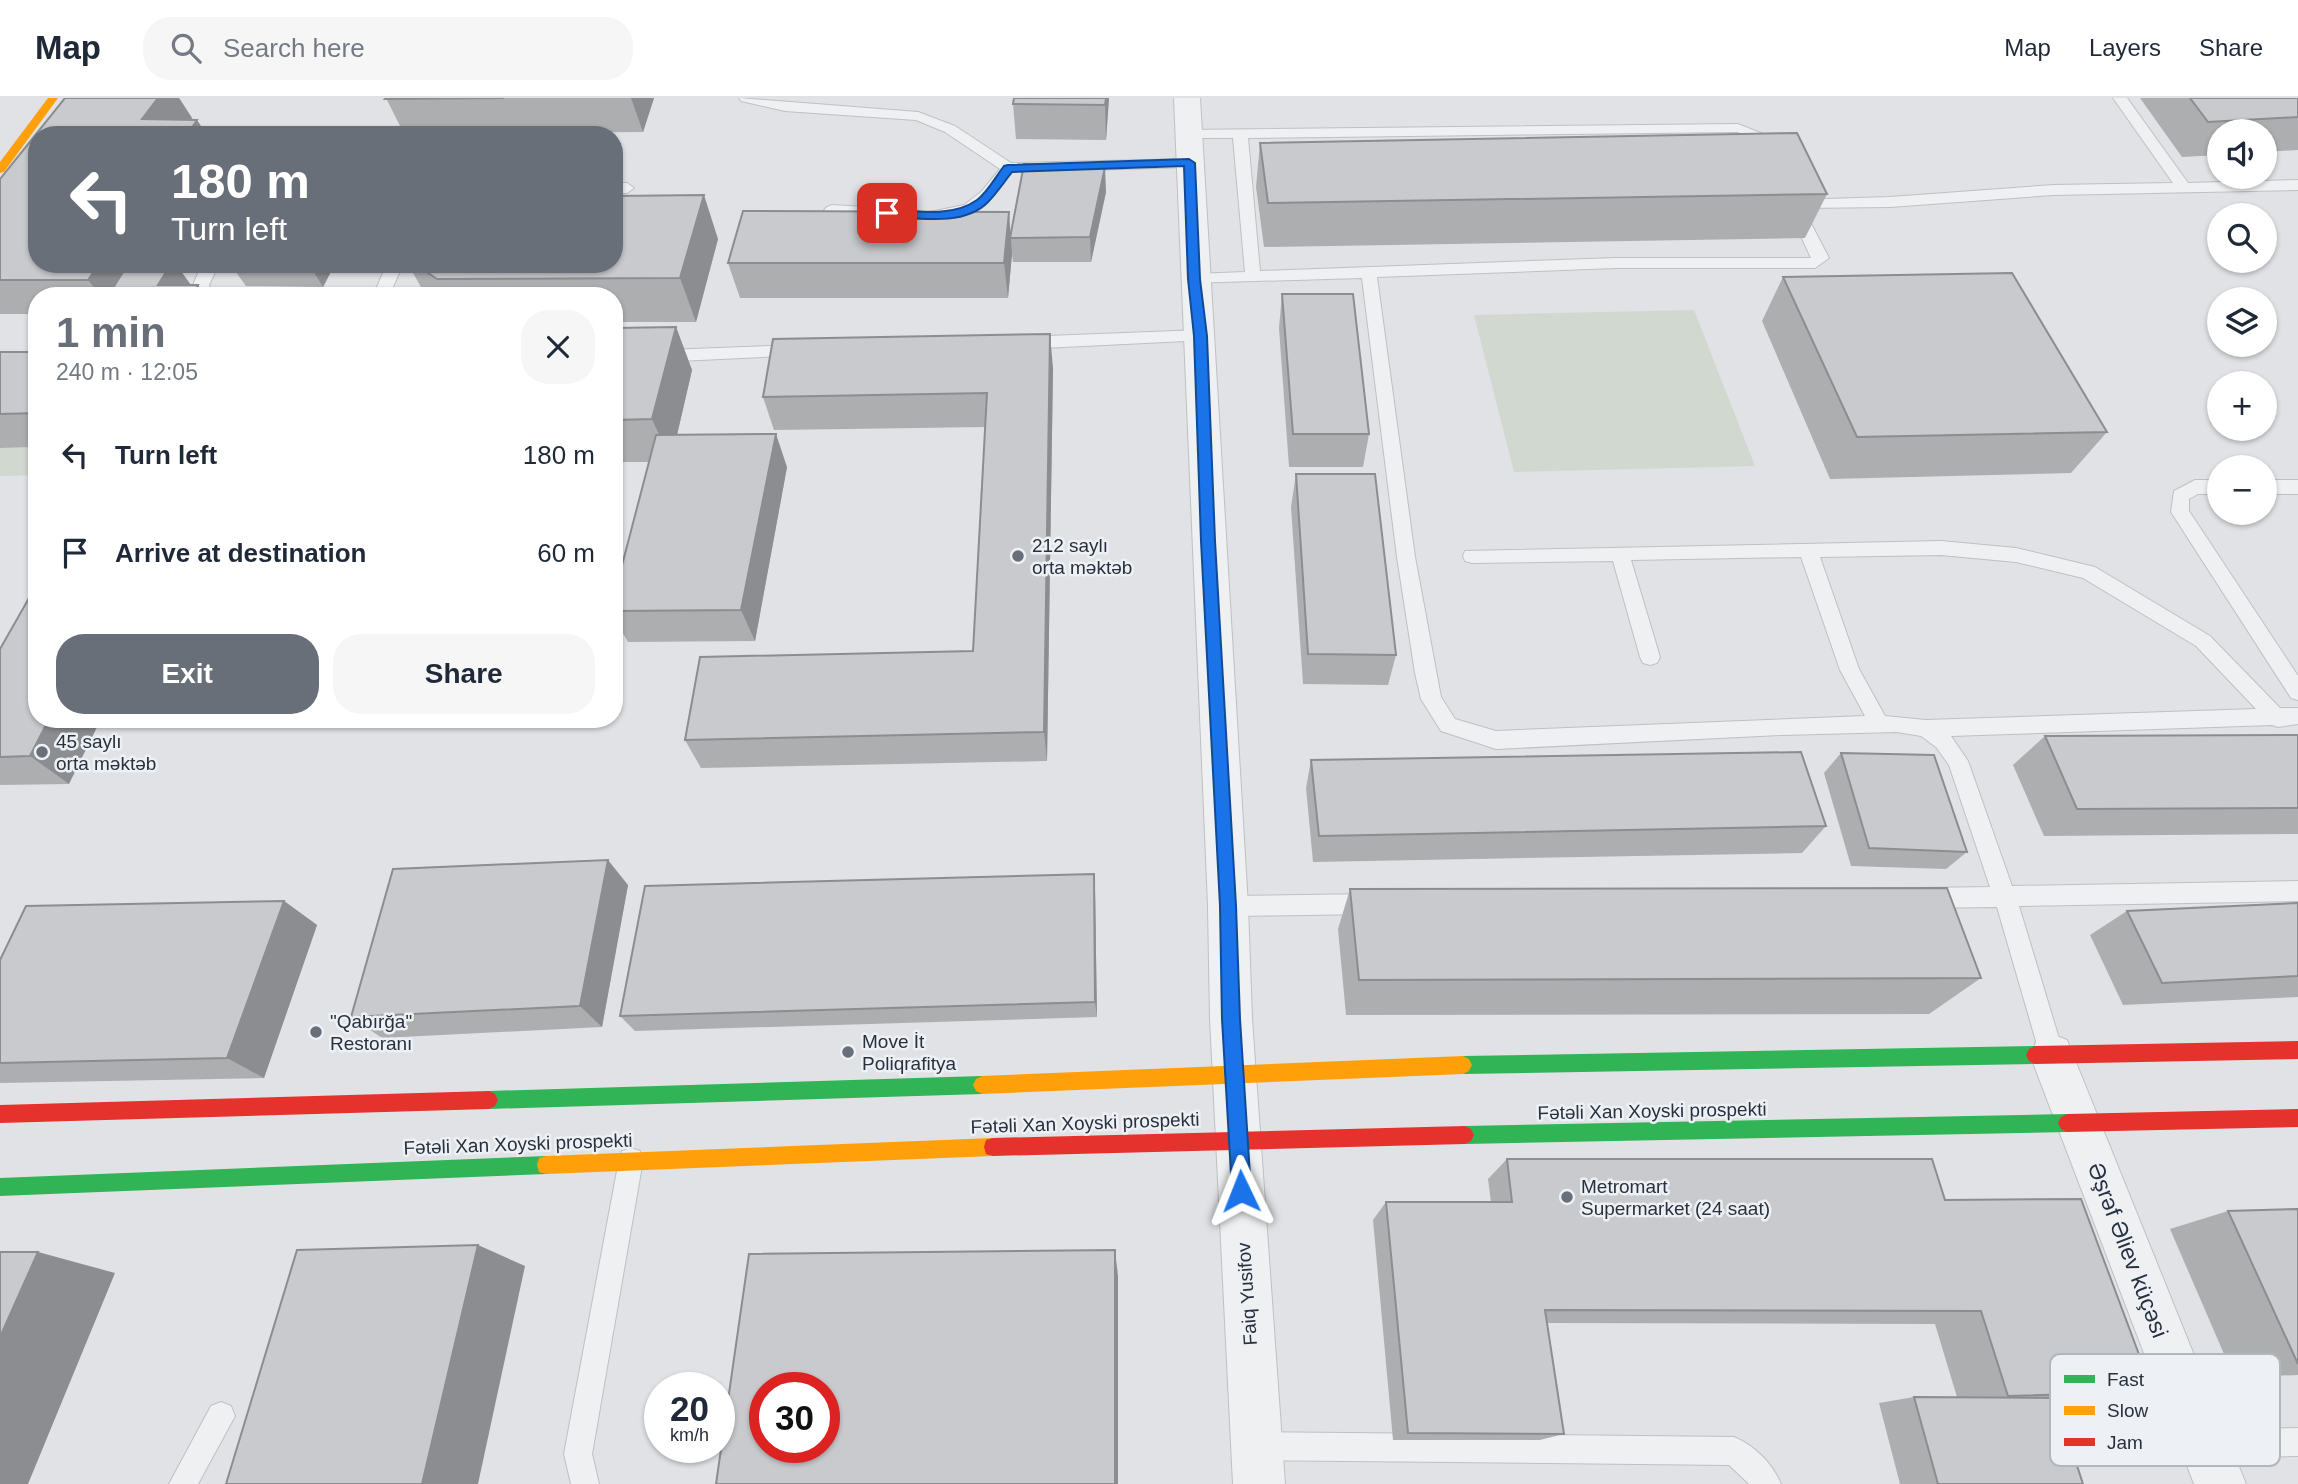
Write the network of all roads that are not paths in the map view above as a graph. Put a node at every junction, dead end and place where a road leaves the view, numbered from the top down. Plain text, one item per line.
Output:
1 (53, 98) edge
2 (746, 98) edge
3 (1187, 98) edge
4 (2120, 98) edge
5 (32, 126) edge
6 (28, 132) edge
7 (1240, 134) junction
8 (1189, 149) junction
9 (1008, 168) junction
10 (0, 170) edge
11 (1778, 171) edge
12 (2298, 185) edge
13 (2183, 186) junction
14 (832, 210) edge
15 (1368, 273) junction
16 (1253, 277) junction
17 (1194, 279) junction
18 (1201, 336) junction
19 (1005, 343) edge
20 (810, 351) edge
21 (623, 358) edge
22 (2207, 486) edge
23 (2277, 487) edge
24 (2298, 487) edge
25 (1808, 550) junction
26 (1620, 554) junction
27 (1472, 556) dead end
28 (1650, 657) dead end
29 (2298, 692) edge
30 (2288, 718) edge
31 (1880, 725) junction
32 (1926, 728) junction
33 (2298, 891) edge
34 (2005, 897) junction
35 (1908, 898) edge
36 (1394, 904) edge
37 (1228, 906) junction
38 (2298, 1050) edge
39 (2052, 1055) junction
40 (1234, 1075) junction
41 (0, 1114) edge
42 (2298, 1118) edge
43 (2079, 1123) junction
44 (1240, 1139) junction
45 (631, 1160) junction
46 (0, 1187) edge
47 (2169, 1354) edge
48 (221, 1416) dead end
49 (2298, 1442) edge
50 (2280, 1447) edge
51 (1258, 1465) edge
52 (183, 1484) edge
53 (585, 1484) edge
54 (1767, 1484) edge

1 - 5 main road
2 - 9 lane
3 - 8 street, Faiq Yusifov
4 - 13 lane
6 - 10 main road
7 - 8 lane
7 - 11 lane
7 - 16 lane
8 - 9 lane
8 - 17 street, Faiq Yusifov
9 - 14 lane
12 - 13 lane
13 - 15 lane
15 - 16 lane
15 - 31 lane
16 - 17 lane
17 - 18 street, Faiq Yusifov
18 - 19 lane
18 - 37 street, Faiq Yusifov
20 - 21 lane
22 - 29 lane
23 - 24 lane
25 - 26 lane
25 - 30 lane
25 - 31 lane
26 - 27 lane
26 - 28 lane
30 - 32 lane
31 - 32 lane
32 - 34 lane
33 - 34 lane
34 - 35 lane
34 - 39 lane
36 - 37 lane
37 - 40 street, Faiq Yusifov
38 - 39 main road
39 - 40 main road
39 - 43 street, Əşrəf Əliev küçəsi
40 - 41 main road
40 - 44 street, Faiq Yusifov
42 - 43 main road, Fətəli Xan Xoyski prospekti
43 - 44 main road, Fətəli Xan Xoyski prospekti
43 - 47 street, Əşrəf Əliev küçəsi
44 - 45 main road, Fətəli Xan Xoyski prospekti
44 - 51 street, Faiq Yusifov
45 - 46 main road, Fətəli Xan Xoyski prospekti
45 - 53 lane
48 - 52 lane
49 - 50 lane
51 - 54 lane

